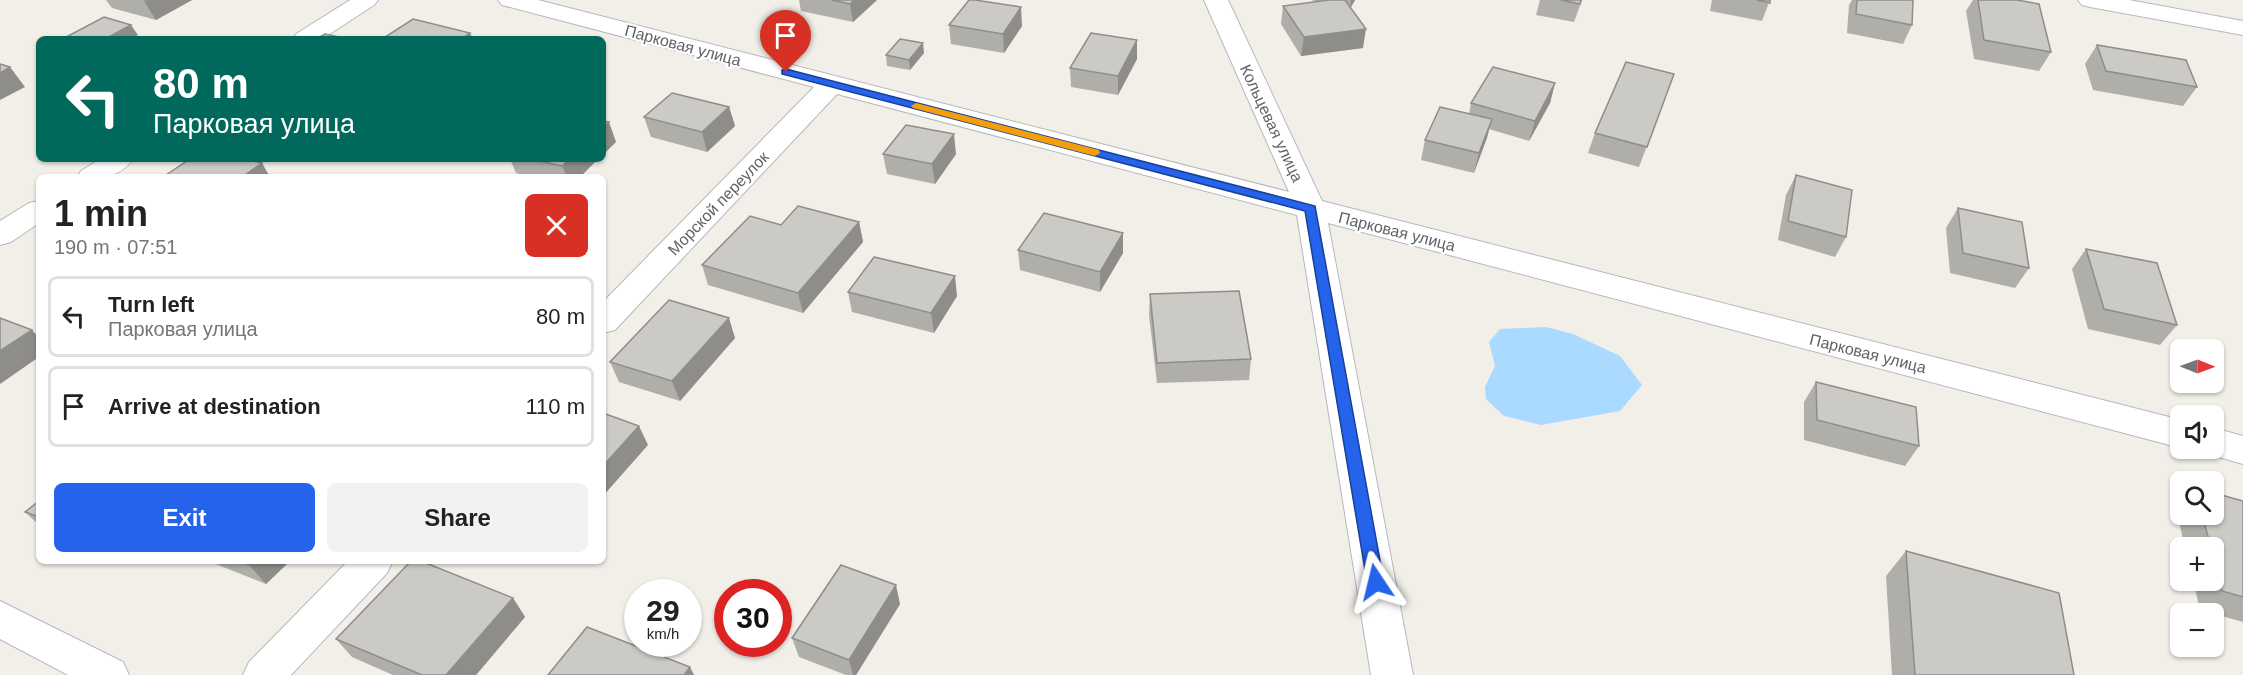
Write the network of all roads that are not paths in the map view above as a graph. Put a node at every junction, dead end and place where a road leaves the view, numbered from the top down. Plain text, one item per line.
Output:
1 (366, 0) edge
2 (510, 0) edge
3 (1215, 0) edge
4 (2091, 0) edge
5 (2243, 28) edge
6 (310, 36) edge
7 (832, 84) junction
8 (114, 162) edge
9 (96, 174) edge
10 (1311, 209) junction
11 (36, 212) edge
12 (0, 236) edge
13 (606, 319) edge
14 (2170, 431) edge
15 (2224, 445) edge
16 (2243, 450) edge
17 (370, 564) edge
18 (0, 619) edge
19 (108, 675) edge
20 (264, 675) edge
21 (1392, 675) edge

1 - 6 street
2 - 7 street, Парковая улица
3 - 10 street, Кольцевая улица
4 - 5 street
7 - 10 street, Парковая улица
7 - 13 street, Морской переулок
8 - 9 street
10 - 14 street, Парковая улица
10 - 21 street, Кольцевая улица
11 - 12 street
15 - 16 street
17 - 20 street
18 - 19 street

